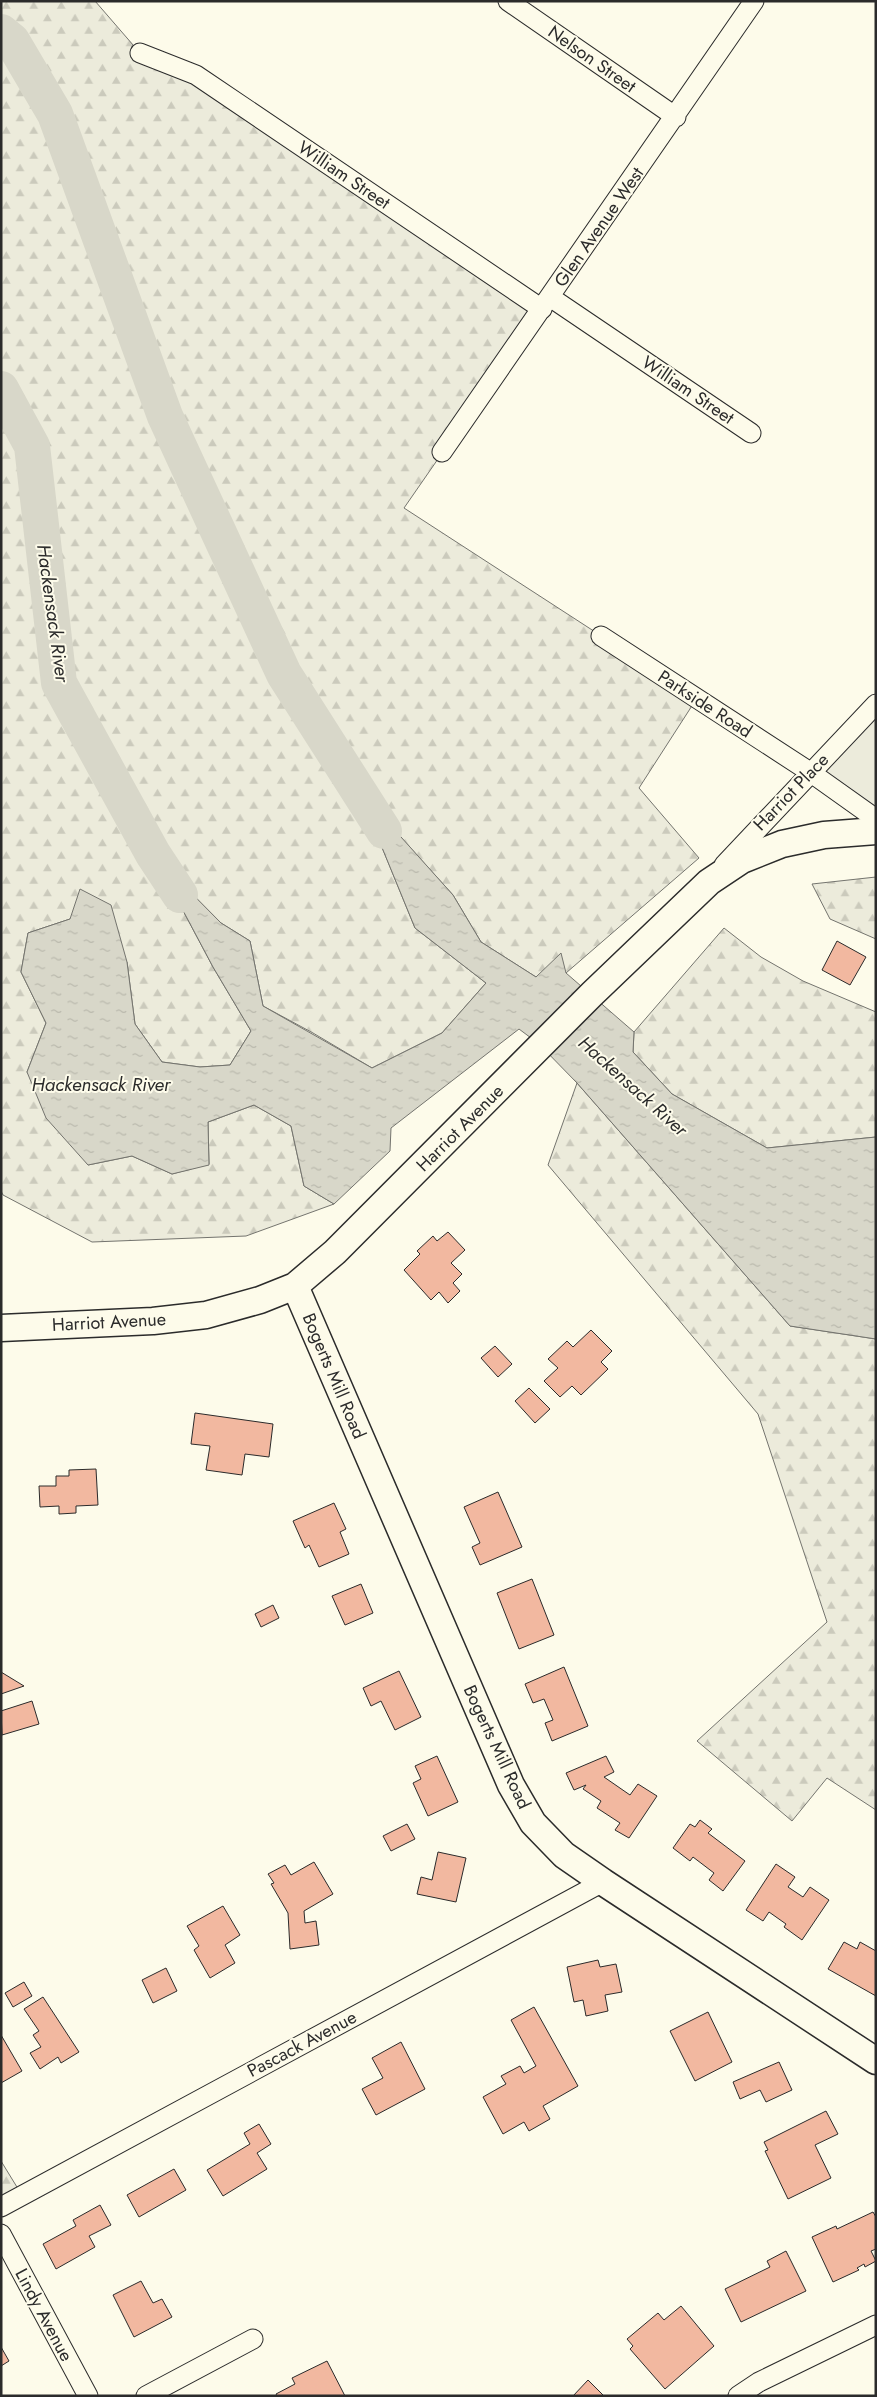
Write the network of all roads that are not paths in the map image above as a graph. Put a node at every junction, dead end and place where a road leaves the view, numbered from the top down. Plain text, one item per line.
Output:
1 (508, 1) edge
2 (754, 1) edge
3 (140, 53) dead end
4 (676, 117) junction
5 (546, 303) junction
6 (751, 433) dead end
7 (442, 452) dead end
8 (601, 636) dead end
9 (876, 704) edge
10 (810, 772) junction
11 (876, 819) edge
12 (876, 831) edge
13 (709, 882) junction
14 (296, 1286) junction
15 (1, 1328) edge
16 (603, 1882) junction
17 (876, 2062) edge
18 (1, 2207) edge
19 (1, 2234) edge
20 (876, 2325) edge
21 (253, 2339) dead end
22 (88, 2396) edge
23 (146, 2396) edge
24 (738, 2396) edge

1 - 4 street, Nelson Street
2 - 4 street, Glen Avenue West
3 - 5 street, William Street
4 - 5 street, Glen Avenue West
5 - 6 street, William Street
5 - 7 street, Glen Avenue West
8 - 10 street, Parkside Road
9 - 10 street, Harriot Place
10 - 11 street, Parkside Road
10 - 13 street, Harriot Place
12 - 13 street, Harriot Avenue
13 - 14 street, Harriot Avenue
14 - 15 street, Harriot Avenue
14 - 16 street, Bogerts Mill Road
16 - 17 street, Bogerts Mill Road
16 - 18 street, Pascack Avenue
19 - 22 street, Lindy Avenue
20 - 24 street
21 - 23 street

